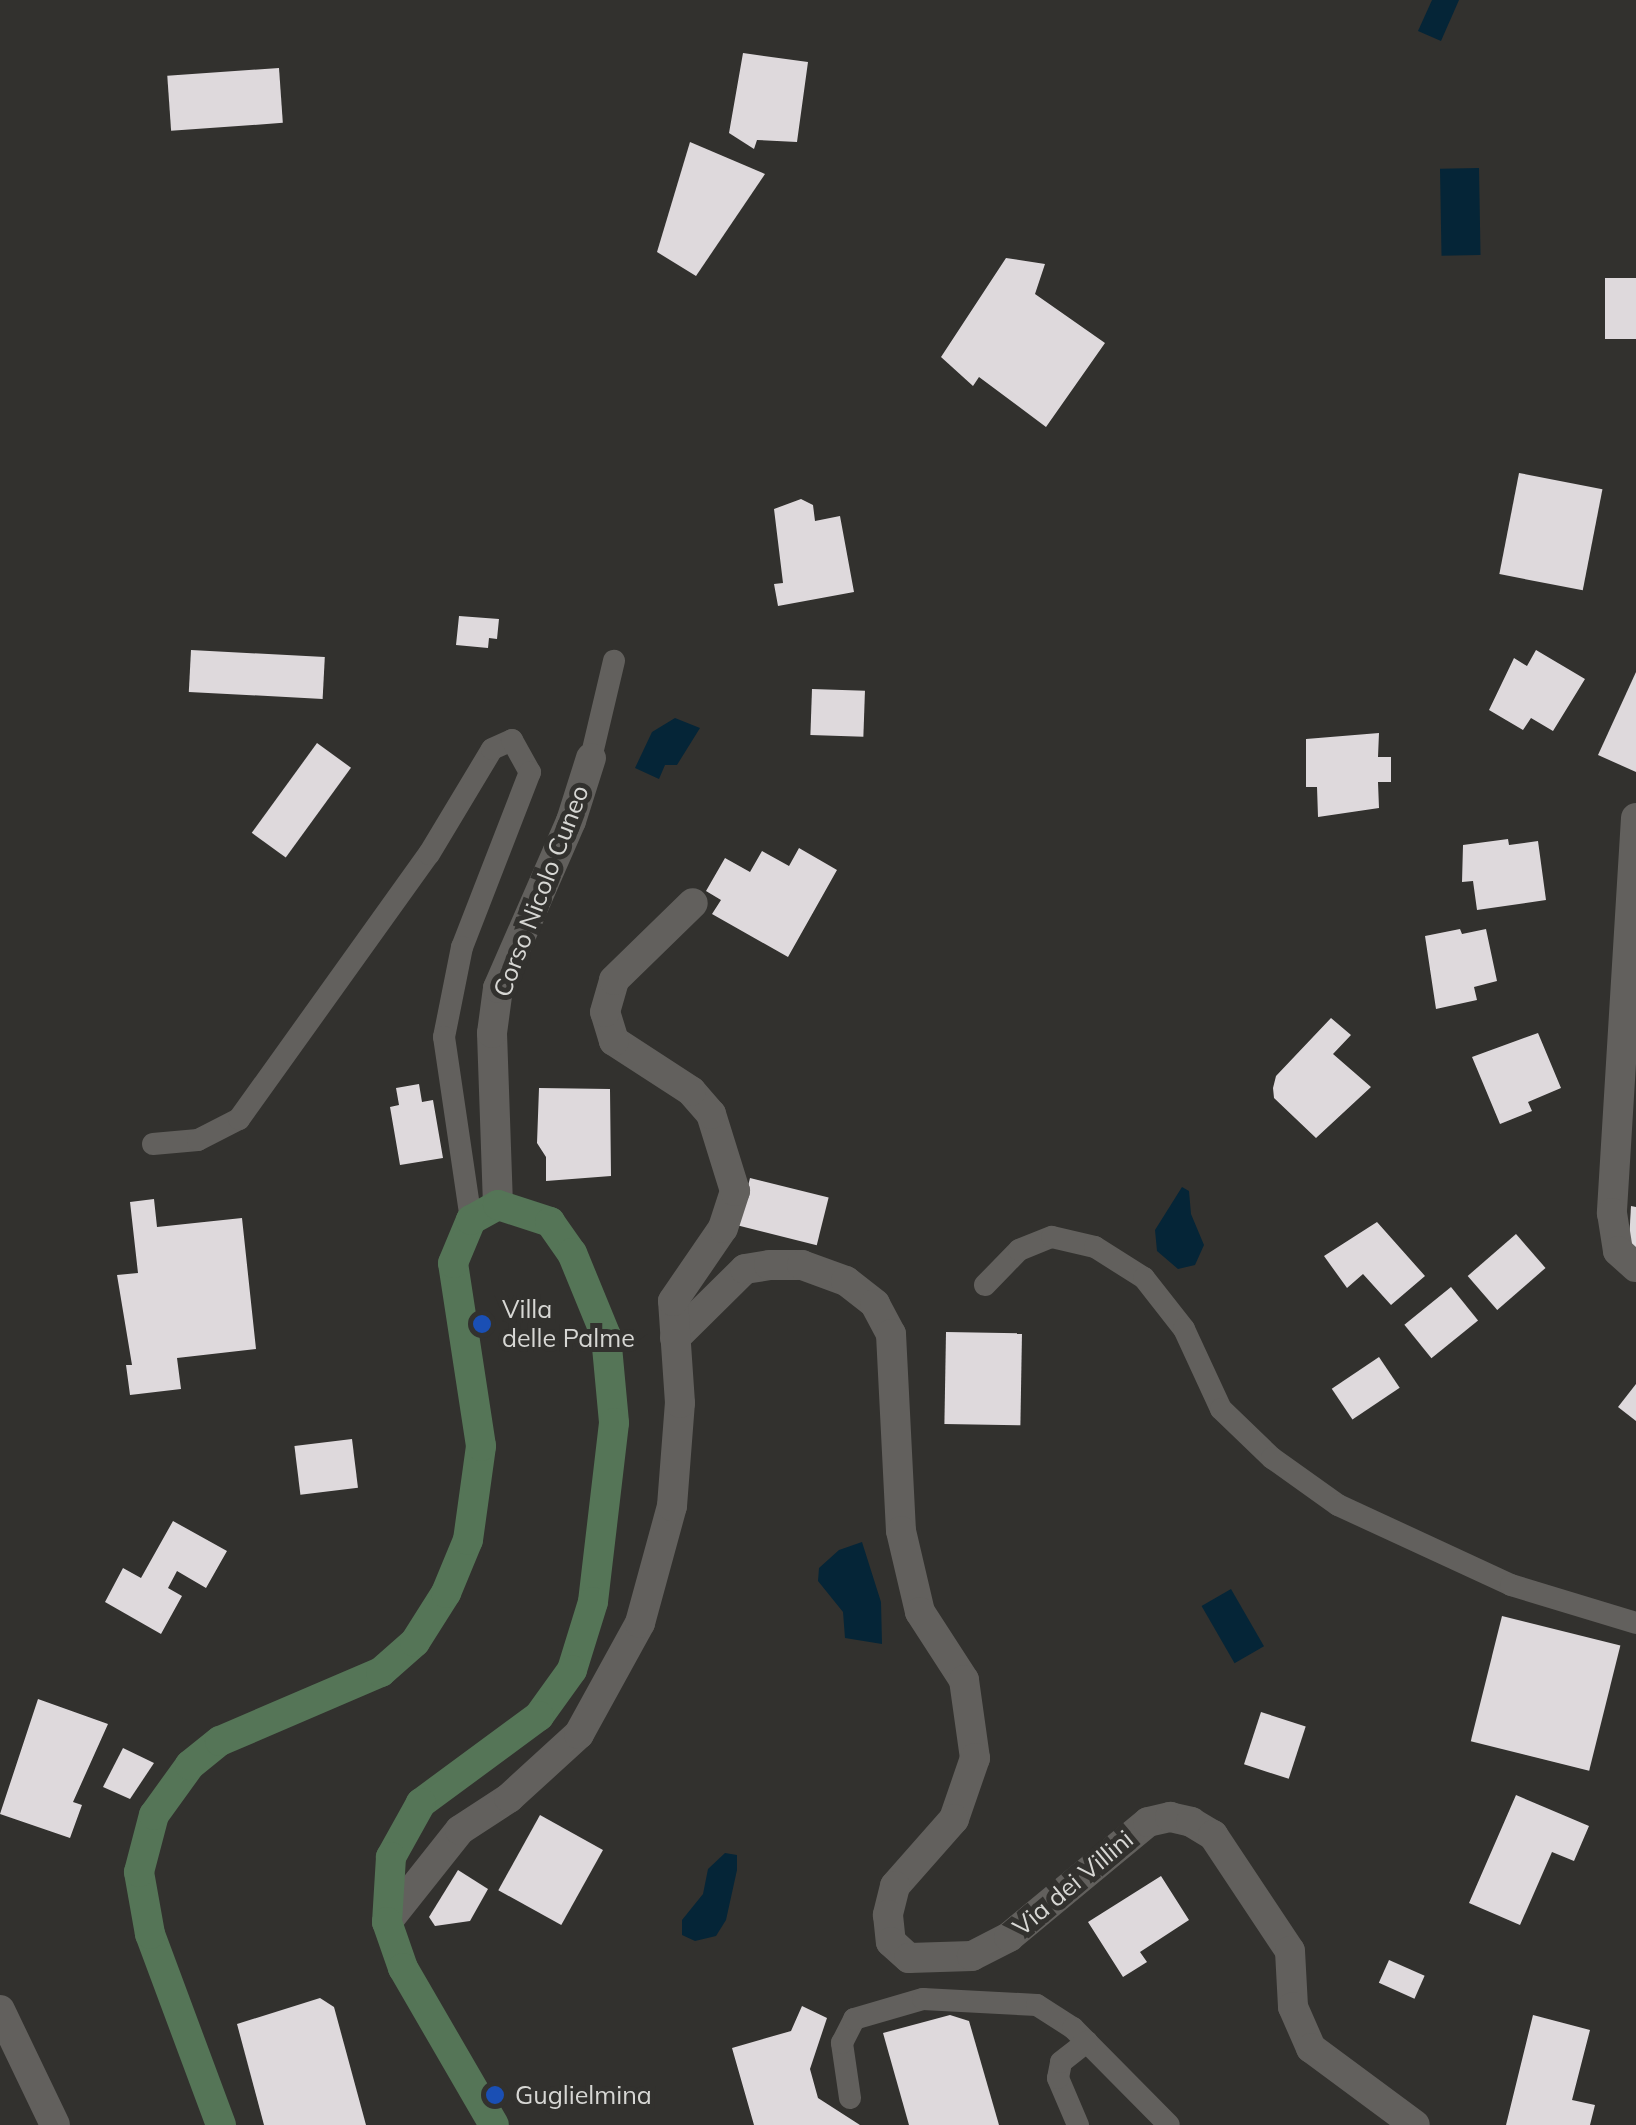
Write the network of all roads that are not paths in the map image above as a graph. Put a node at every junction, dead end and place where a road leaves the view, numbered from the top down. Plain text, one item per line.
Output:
1 (614, 661) dead end
2 (590, 758) joint
3 (1636, 818) edge
4 (694, 903) dead end
5 (153, 1144) dead end
6 (498, 1205) junction
7 (471, 1220) junction
8 (1636, 1267) edge
9 (985, 1284) dead end
10 (675, 1338) junction
11 (1636, 1623) edge
12 (387, 1922) junction
13 (0, 2010) edge
14 (1087, 2042) junction
15 (850, 2098) dead end
16 (56, 2125) edge
17 (221, 2125) edge
18 (494, 2125) edge
19 (1078, 2125) edge
20 (1169, 2125) edge
21 (1415, 2125) edge

1 - 2 lane
2 - 6 street, Corso Nicolo Cuneo
3 - 8 street
4 - 10 street
5 - 7 lane
6 - 7 main road
6 - 12 main road
7 - 17 main road
9 - 11 lane
10 - 12 street
10 - 21 street, Via dei Villini
12 - 18 main road
13 - 16 street
14 - 15 lane
14 - 19 lane
14 - 20 lane

